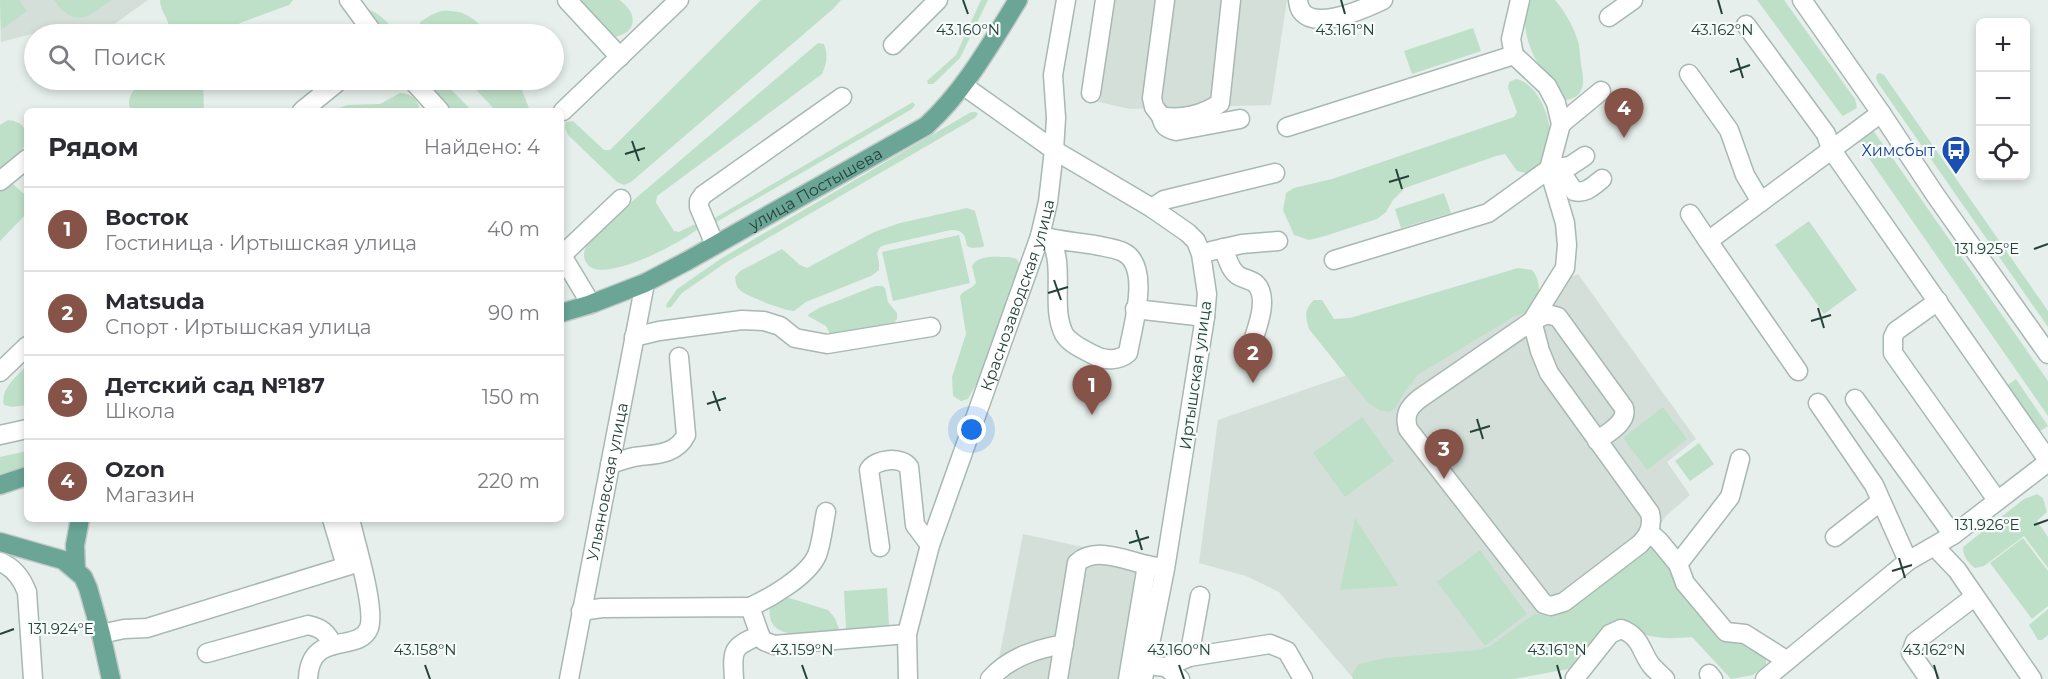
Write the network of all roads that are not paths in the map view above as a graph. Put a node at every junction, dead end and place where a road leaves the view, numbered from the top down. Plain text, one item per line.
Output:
1 (349, 0) edge
2 (567, 0) edge
3 (680, 0) edge
4 (938, 0) edge
5 (1018, 0) edge
6 (1066, 0) edge
7 (1105, 0) edge
8 (1166, 0) edge
9 (1231, 0) edge
10 (1298, 0) edge
11 (1520, 0) edge
12 (1633, 0) edge
13 (1802, 0) edge
14 (1376, 2) edge
15 (1609, 17) dead end
16 (367, 24) edge
17 (1746, 25) dead end
18 (893, 45) dead end
19 (1514, 55) junction
20 (620, 57) junction
21 (1689, 74) dead end
22 (964, 86) junction
23 (328, 90) edge
24 (421, 90) edge
25 (1601, 91) dead end
26 (1091, 93) dead end
27 (843, 97) dead end
28 (306, 108) edge
29 (436, 108) edge
30 (564, 110) edge
31 (1881, 113) junction
32 (1161, 116) junction
33 (1240, 118) dead end
34 (1561, 124) junction
35 (1287, 127) dead end
36 (1831, 149) junction
37 (1054, 150) junction
38 (1585, 156) dead end
39 (24, 161) edge
40 (1553, 168) junction
41 (1275, 173) dead end
42 (1602, 179) dead end
43 (0, 181) edge
44 (621, 199) dead end
45 (1761, 202) junction
46 (1152, 208) junction
47 (1690, 214) dead end
48 (1045, 237) junction
49 (1278, 241) dead end
50 (1708, 242) junction
51 (715, 245) junction
52 (1223, 248) junction
53 (564, 252) edge
54 (1201, 254) junction
55 (564, 260) edge
56 (1334, 260) dead end
57 (645, 283) junction
58 (1938, 301) junction
59 (591, 304) junction
60 (1136, 309) junction
61 (564, 312) edge
62 (1205, 317) junction
63 (1532, 321) junction
64 (931, 327) dead end
65 (634, 337) junction
66 (1251, 347) dead end
67 (24, 349) edge
68 (2048, 354) edge
69 (679, 357) dead end
70 (1798, 371) dead end
71 (0, 372) edge
72 (1855, 399) dead end
73 (1818, 403) dead end
74 (24, 430) edge
75 (0, 435) edge
76 (1597, 441) junction
77 (1740, 459) dead end
78 (2048, 461) edge
79 (610, 464) junction
80 (24, 477) edge
81 (0, 485) edge
82 (1997, 500) junction
83 (1880, 502) junction
84 (825, 512) dead end
85 (79, 522) edge
86 (333, 522) edge
87 (350, 522) edge
88 (1648, 532) junction
89 (1953, 535) junction
90 (1834, 537) dead end
91 (0, 542) edge
92 (930, 545) junction
93 (880, 547) dead end
94 (1935, 547) junction
95 (1908, 561) junction
96 (0, 562) edge
97 (353, 564) junction
98 (1678, 564) junction
99 (1147, 565) junction
100 (1165, 569) junction
101 (76, 570) junction
102 (1200, 596) dead end
103 (1974, 597) junction
104 (750, 607) junction
105 (581, 611) junction
106 (101, 634) junction
107 (907, 634) junction
108 (760, 635) junction
109 (1064, 644) junction
110 (333, 645) junction
111 (207, 653) dead end
112 (1189, 657) junction
113 (1786, 660) junction
114 (1166, 667) junction
115 (1144, 671) edge
116 (33, 679) edge
117 (111, 679) edge
118 (308, 679) edge
119 (569, 679) edge
120 (734, 679) edge
121 (908, 679) edge
122 (990, 679) edge
123 (1058, 679) edge
124 (1128, 679) edge
125 (1180, 679) edge
126 (1303, 679) edge
127 (1573, 679) edge
128 (1665, 679) edge
129 (1765, 679) edge
130 (1929, 679) edge
131 (2032, 679) edge

1 - 16 street
2 - 20 street
3 - 20 street
4 - 18 street
5 - 22 main road, улица Постышева
6 - 37 street, Краснозаводская улица
7 - 26 street
8 - 32 street
9 - 32 street
10 - 14 street
11 - 19 street
12 - 15 street
13 - 31 street
17 - 36 street
19 - 34 street
19 - 35 street
20 - 30 street
21 - 45 street
22 - 37 street, Иртышская улица
22 - 51 main road, улица Постышева
23 - 28 street
24 - 29 street
25 - 34 street
27 - 51 street
31 - 36 street
31 - 68 street
32 - 33 street
34 - 40 street
36 - 45 street
36 - 58 street
37 - 46 street, Иртышская улица
37 - 48 street, Краснозаводская улица
38 - 40 street
39 - 43 street
40 - 42 street
40 - 56 street
40 - 63 street
41 - 46 street
44 - 53 street
45 - 50 street
46 - 54 street, Иртышская улица
47 - 50 street
48 - 60 street
48 - 60 street
48 - 92 street, Краснозаводская улица
49 - 52 street
50 - 70 street
51 - 57 main road, улица Постышева
52 - 54 street
52 - 66 street
54 - 62 street, Иртышская улица
55 - 59 street
57 - 59 main road, улица Постышева
57 - 65 street, Ульяновская улица
58 - 78 street
58 - 82 street
59 - 61 main road, улица Постышева
60 - 62 street
62 - 100 street, Иртышская улица
63 - 76 street
63 - 76 street
63 - 88 street
64 - 65 street
65 - 79 street, Ульяновская улица
67 - 71 street
69 - 79 street
72 - 89 street
73 - 83 street
74 - 75 street
76 - 88 street
77 - 98 street
78 - 82 street
79 - 105 street, Ульяновская улица
80 - 81 main road
82 - 89 street
83 - 90 street
83 - 95 street
84 - 104 street
85 - 101 main road
86 - 97 street
87 - 97 street
88 - 98 street
89 - 94 street
91 - 101 main road
92 - 93 street
92 - 107 street, Краснозаводская улица
94 - 95 street
94 - 103 street
95 - 113 street
96 - 116 street
97 - 106 street
97 - 110 street
98 - 113 street
99 - 100 street
99 - 109 street
99 - 124 street
100 - 115 street, Иртышская улица
101 - 106 main road
102 - 112 street
103 - 130 street
103 - 131 street
104 - 105 street
104 - 108 street
105 - 119 street, Ульяновская улица
106 - 117 main road
107 - 108 street
107 - 121 street, Краснозаводская улица
108 - 120 street
109 - 122 street
109 - 123 street
110 - 111 street
110 - 118 street
112 - 114 street
112 - 126 street
113 - 129 street
114 - 115 street
114 - 125 street
127 - 128 street

